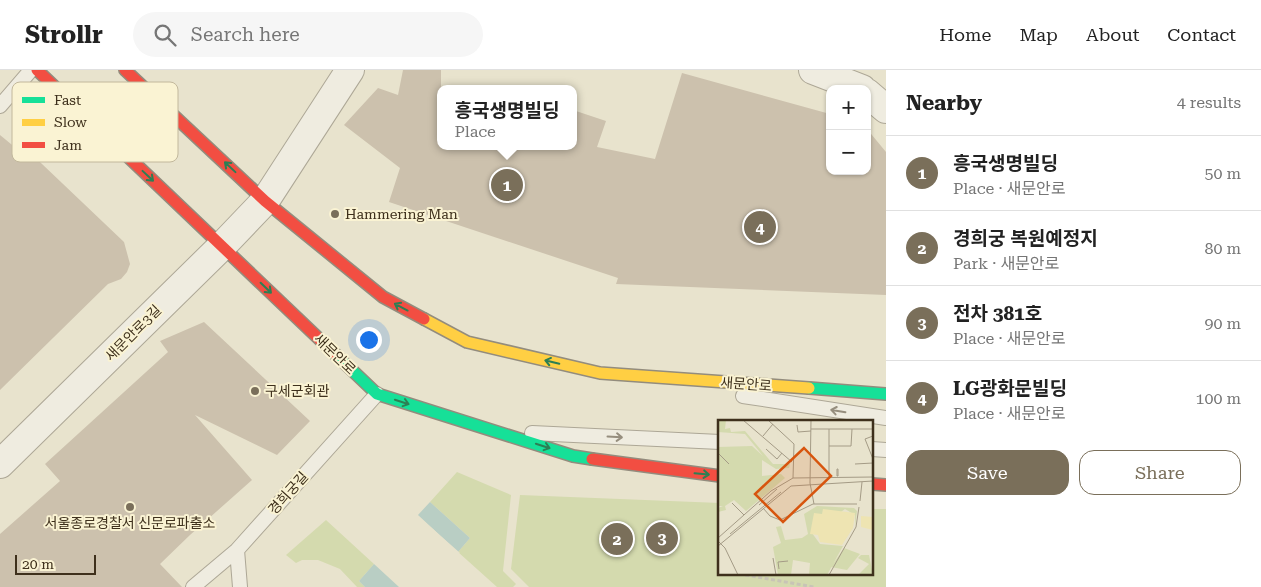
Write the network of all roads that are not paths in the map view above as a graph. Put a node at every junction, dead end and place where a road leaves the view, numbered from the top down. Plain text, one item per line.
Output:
1 (31, 70) edge
2 (37, 70) edge
3 (125, 70) edge
4 (350, 70) edge
5 (813, 70) edge
6 (21, 82) edge
7 (50, 82) edge
8 (138, 82) edge
9 (852, 85) edge
10 (12, 92) edge
11 (871, 96) edge
12 (0, 106) edge
13 (886, 109) edge
14 (178, 120) edge
15 (134, 162) edge
16 (265, 201) junction
17 (222, 246) junction
18 (600, 373) junction
19 (377, 394) junction
20 (886, 394) edge
21 (886, 418) edge
22 (496, 431) junction
23 (718, 442) edge
24 (0, 464) edge
25 (718, 476) edge
26 (237, 550) junction
27 (193, 587) edge
28 (240, 587) edge

1 - 6 lane
2 -> 7 main road, 새문안로
8 -> 3 main road, 새문안로
4 - 16 street
5 - 9 street
10 - 12 lane
11 - 13 street
16 -> 14 main road, 새문안로
15 -> 17 main road, 새문안로
16 - 17 street, 새문안로3길
18 -> 16 main road, 새문안로
17 -> 19 main road, 새문안로
17 - 24 street, 새문안로3길
18 - 20 main road, 새문안로
21 -> 18 lane
19 -> 22 main road, 새문안로
19 - 26 lane, 경희궁길
22 -> 23 lane
22 -> 25 main road, 새문안로
26 - 27 lane, 경희궁길
26 - 28 lane

